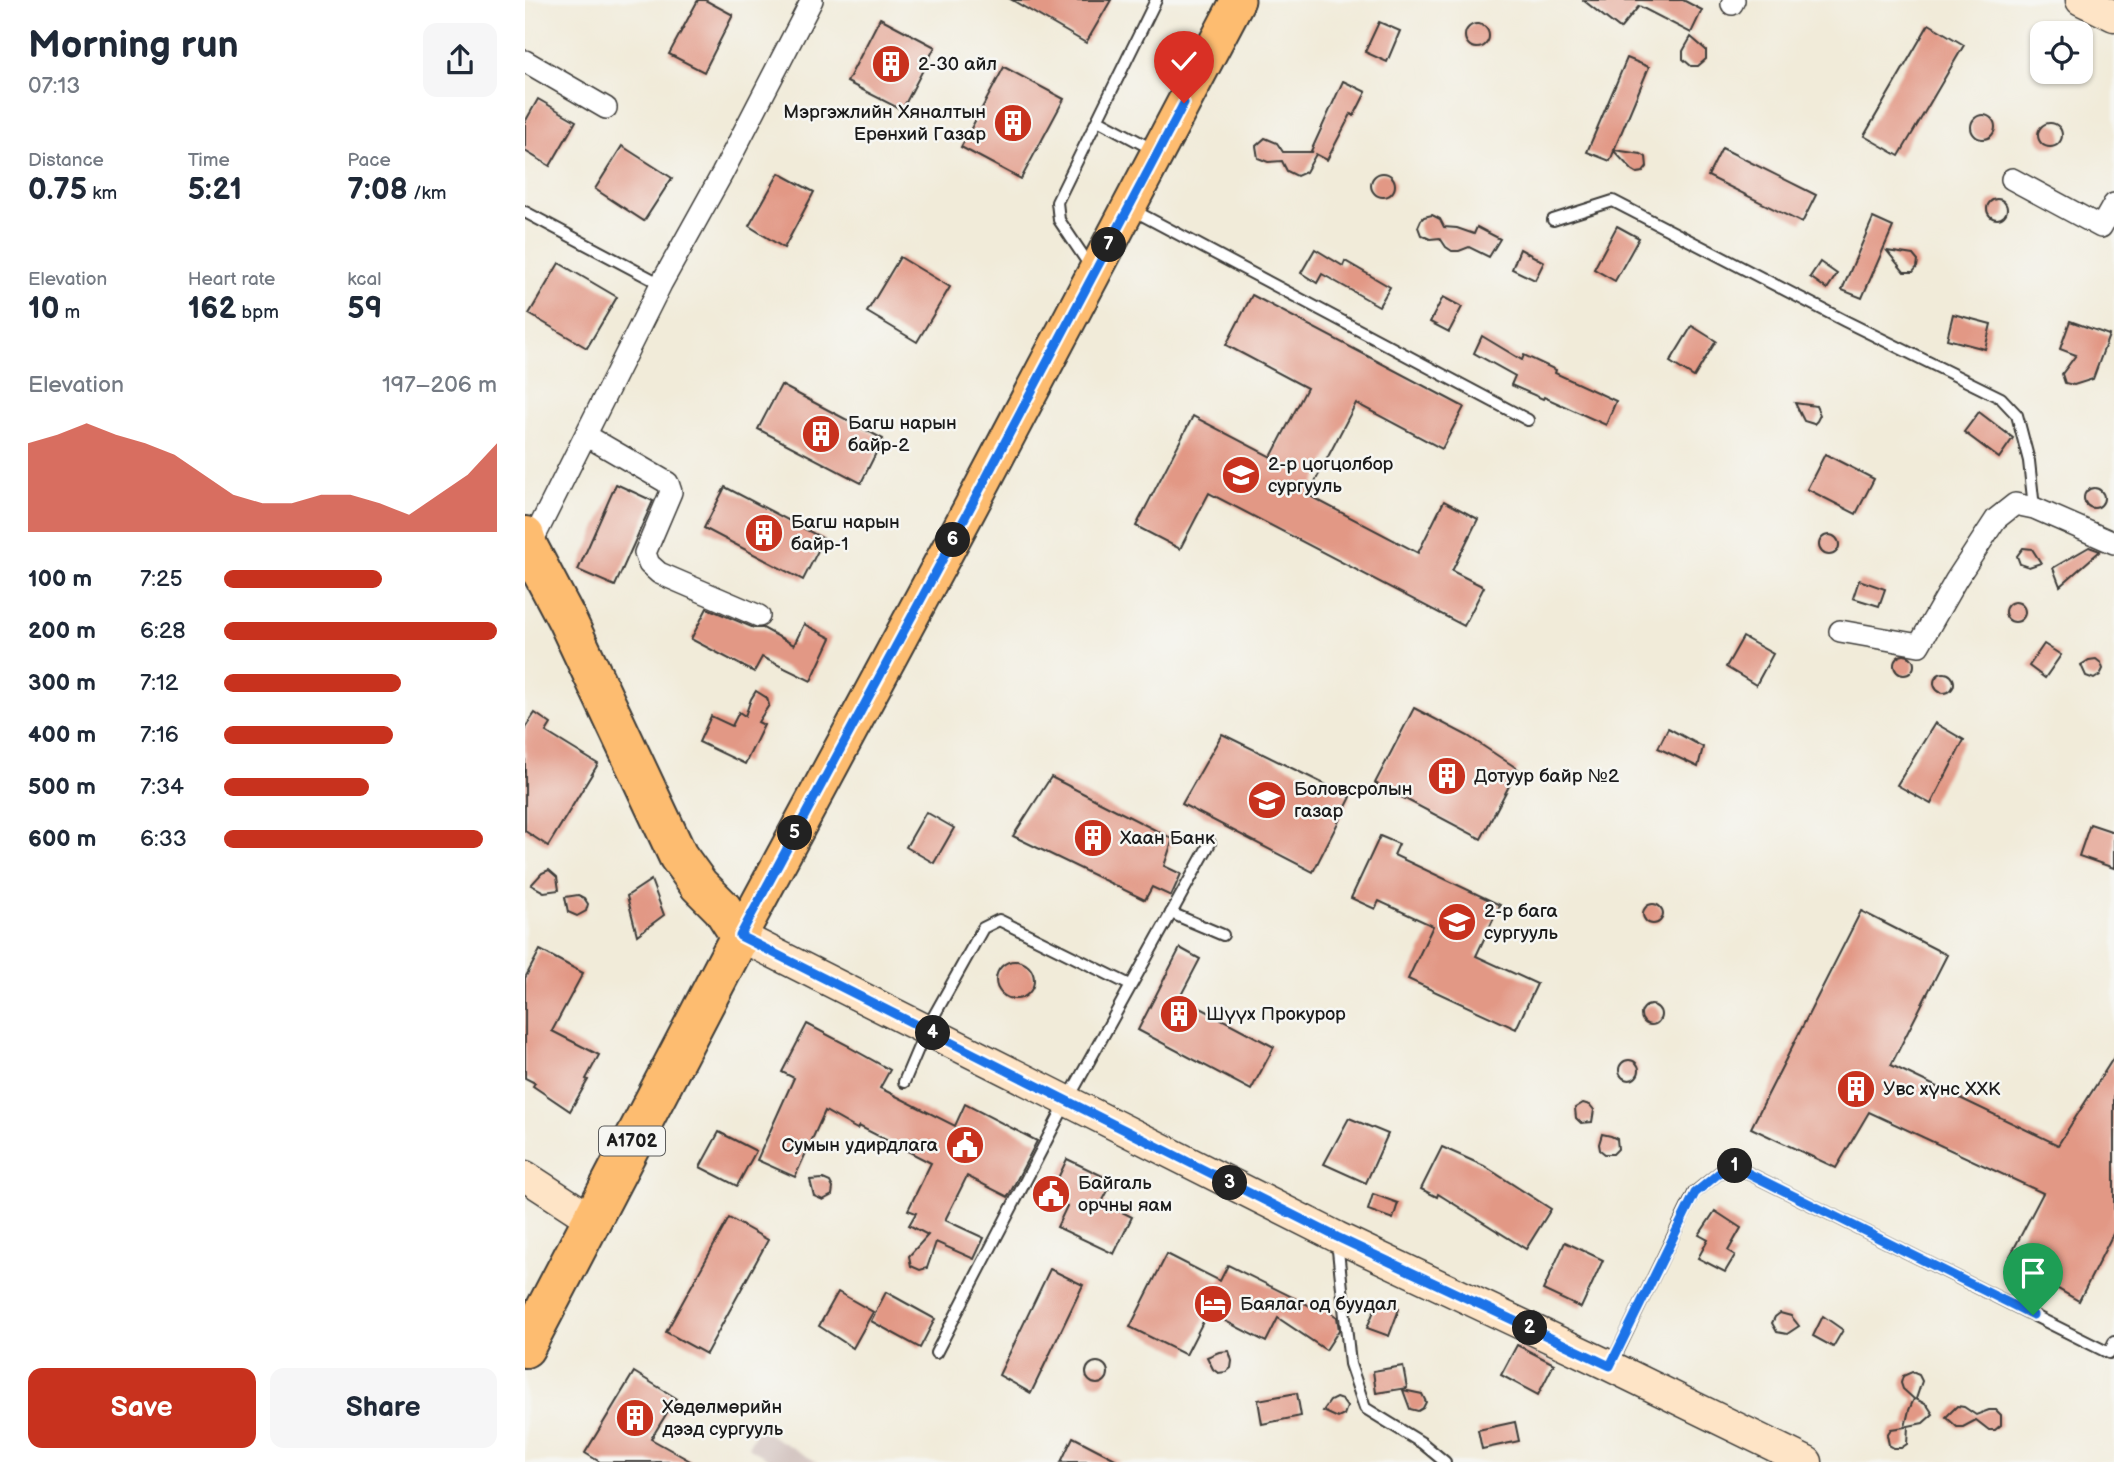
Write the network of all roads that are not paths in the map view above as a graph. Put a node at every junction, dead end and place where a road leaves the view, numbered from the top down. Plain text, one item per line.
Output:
1 (812, 0) edge
2 (1156, 0) edge
3 (1238, 0) edge
4 (2081, 0) edge
5 (2114, 16) edge
6 (525, 61) edge
7 (606, 108) dead end
8 (1098, 120) junction
9 (1158, 152) junction
10 (2012, 179) dead end
11 (2114, 204) edge
12 (1129, 208) junction
13 (525, 212) edge
14 (1553, 220) dead end
15 (1094, 272) junction
16 (661, 284) junction
17 (1528, 420) dead end
18 (587, 436) junction
19 (2034, 508) junction
20 (527, 542) edge
21 (2114, 543) edge
22 (759, 616) dead end
23 (1840, 631) dead end
24 (1210, 843) dead end
25 (1171, 913) junction
26 (1223, 935) dead end
27 (740, 936) junction
28 (1130, 985) junction
29 (926, 1030) junction
30 (904, 1082) dead end
31 (1067, 1101) junction
32 (525, 1176) edge
33 (591, 1219) junction
34 (1337, 1237) junction
35 (2114, 1342) edge
36 (525, 1348) edge
37 (936, 1353) dead end
38 (1610, 1366) junction
39 (1445, 1462) edge
40 (1807, 1462) edge

1 - 16 street
2 - 8 lane
3 - 9 main road
4 - 5 street
6 - 7 street
8 - 9 lane
8 - 15 lane
9 - 12 main road
10 - 11 street
12 - 15 main road
12 - 17 lane
13 - 16 lane
14 - 19 lane
15 - 27 main road
16 - 18 street
18 - 20 street
18 - 22 street
19 - 21 street
19 - 23 street
20 - 27 highway
24 - 25 lane
25 - 26 lane
25 - 28 lane
27 - 29 street
27 - 33 highway, A1702
28 - 29 lane
28 - 31 lane
29 - 30 lane
29 - 31 street
31 - 34 street
31 - 37 lane
32 - 33 street
33 - 36 highway, A1702
34 - 38 street
34 - 39 lane
35 - 38 lane
38 - 40 street

